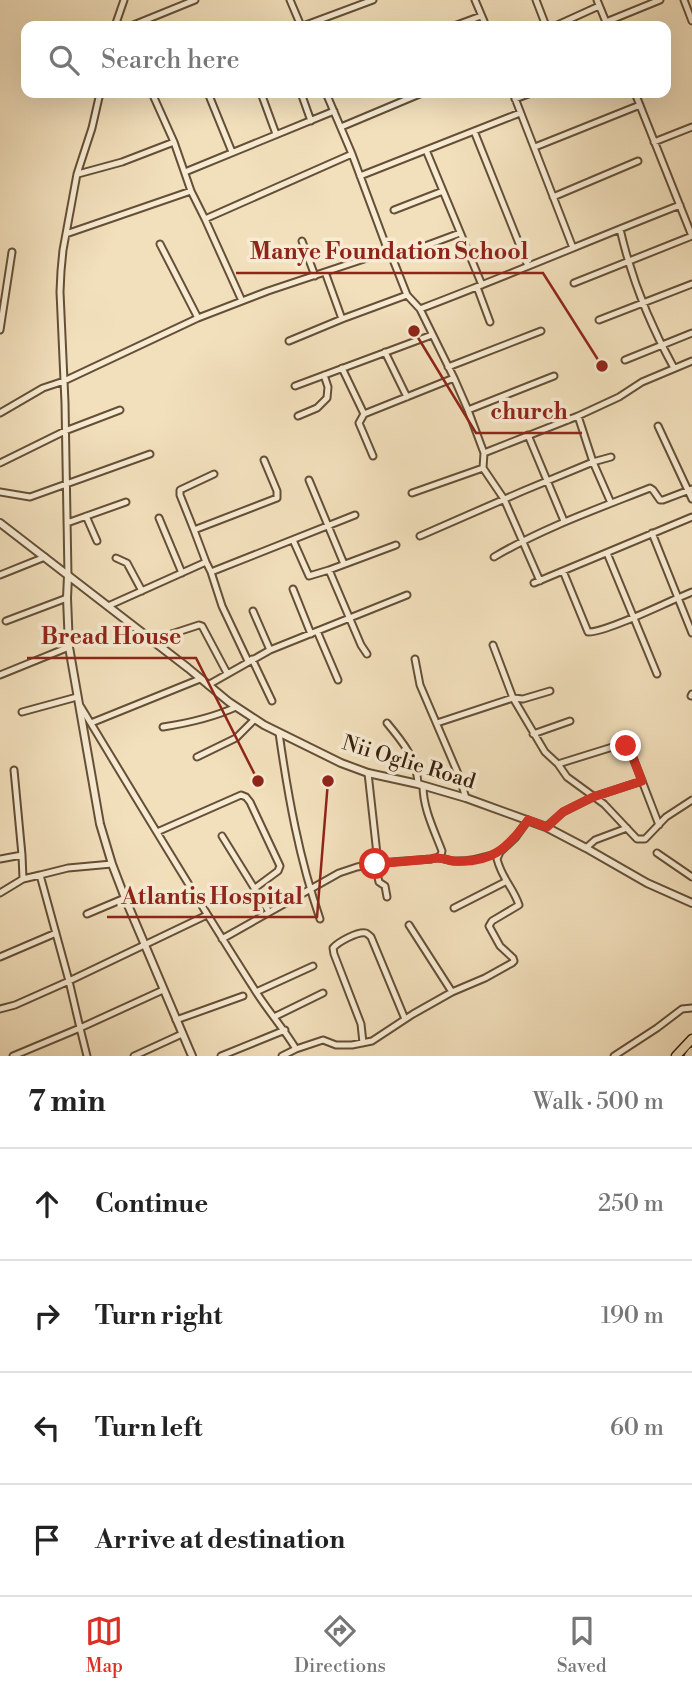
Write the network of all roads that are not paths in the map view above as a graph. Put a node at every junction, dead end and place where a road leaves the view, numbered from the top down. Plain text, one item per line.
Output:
1 (124, 0) edge
2 (195, 0) edge
3 (290, 0) edge
4 (373, 0) edge
5 (475, 0) edge
6 (536, 0) edge
7 (660, 0) edge
8 (684, 0) edge
9 (598, 3) edge
10 (481, 16) junction
11 (117, 21) edge
12 (143, 21) edge
13 (300, 21) edge
14 (316, 21) edge
15 (468, 21) edge
16 (484, 21) edge
17 (544, 21) edge
18 (564, 21) edge
19 (606, 21) edge
20 (614, 21) edge
21 (692, 21) edge
22 (99, 98) edge
23 (154, 98) edge
24 (210, 98) edge
25 (263, 98) edge
26 (303, 98) edge
27 (328, 98) edge
28 (410, 98) edge
29 (515, 98) edge
30 (637, 98) edge
31 (640, 105) junction
32 (334, 111) junction
33 (520, 113) junction
34 (310, 121) junction
35 (341, 127) junction
36 (692, 127) edge
37 (474, 131) junction
38 (276, 134) junction
39 (174, 142) junction
40 (654, 142) junction
41 (535, 148) junction
42 (426, 150) junction
43 (232, 152) junction
44 (352, 154) junction
45 (638, 161) dead end
46 (185, 172) junction
47 (77, 174) junction
48 (360, 176) junction
49 (191, 191) junction
50 (443, 191) junction
51 (553, 197) junction
52 (680, 205) junction
53 (394, 210) dead end
54 (205, 219) junction
55 (620, 229) junction
56 (460, 233) junction
57 (66, 234) junction
58 (692, 236) edge
59 (302, 241) dead end
60 (160, 244) dead end
61 (573, 248) junction
62 (417, 249) dead end
63 (388, 251) junction
64 (12, 252) dead end
65 (628, 262) junction
66 (528, 266) junction
67 (325, 272) junction
68 (315, 276) junction
69 (574, 283) dead end
70 (692, 284) edge
71 (480, 286) junction
72 (407, 295) junction
73 (242, 301) junction
74 (644, 303) junction
75 (420, 309) junction
76 (198, 318) junction
77 (342, 319) junction
78 (599, 320) dead end
79 (490, 322) dead end
80 (0, 330) edge
81 (541, 331) dead end
82 (692, 333) edge
83 (432, 335) junction
84 (289, 341) dead end
85 (661, 345) junction
86 (385, 352) junction
87 (625, 360) dead end
88 (692, 361) edge
89 (448, 367) junction
90 (674, 368) junction
91 (342, 369) junction
92 (324, 375) junction
93 (554, 376) dead end
94 (454, 378) junction
95 (64, 381) junction
96 (295, 386) dead end
97 (407, 397) junction
98 (120, 410) dead end
99 (468, 411) junction
100 (0, 413) edge
101 (364, 414) junction
102 (298, 416) dead end
103 (578, 416) junction
104 (658, 426) dead end
105 (65, 431) junction
106 (528, 435) junction
107 (484, 453) junction
108 (150, 454) dead end
109 (373, 456) dead end
110 (611, 457) dead end
111 (264, 460) dead end
112 (593, 462) junction
113 (0, 463) edge
114 (483, 468) junction
115 (214, 474) dead end
116 (309, 480) dead end
117 (548, 481) junction
118 (66, 485) junction
119 (690, 490) edge
120 (0, 492) edge
121 (412, 493) dead end
122 (504, 499) junction
123 (692, 499) edge
124 (126, 502) dead end
125 (611, 503) junction
126 (355, 515) dead end
127 (86, 516) junction
128 (692, 517) edge
129 (159, 518) dead end
130 (564, 521) junction
131 (0, 523) edge
132 (67, 523) junction
133 (329, 527) junction
134 (194, 530) junction
135 (652, 533) junction
136 (420, 536) dead end
137 (523, 540) junction
138 (97, 541) dead end
139 (293, 541) junction
140 (396, 545) dead end
141 (607, 553) junction
142 (45, 557) junction
143 (494, 557) dead end
144 (116, 558) dead end
145 (206, 562) junction
146 (344, 564) junction
147 (329, 570) junction
148 (563, 571) junction
149 (211, 572) junction
150 (182, 573) junction
151 (0, 575) edge
152 (68, 576) junction
153 (293, 589) dead end
154 (142, 591) junction
155 (692, 592) edge
156 (407, 595) dead end
157 (678, 597) junction
158 (67, 598) junction
159 (108, 606) junction
160 (253, 611) dead end
161 (634, 617) junction
162 (349, 618) junction
163 (6, 621) dead end
164 (314, 633) junction
165 (692, 633) edge
166 (153, 640) junction
167 (493, 645) dead end
168 (69, 647) junction
169 (270, 650) junction
170 (367, 654) dead end
171 (415, 659) dead end
172 (250, 660) junction
173 (227, 673) junction
174 (657, 674) dead end
175 (0, 675) edge
176 (200, 679) junction
177 (338, 680) dead end
178 (208, 685) junction
179 (550, 691) dead end
180 (513, 698) junction
181 (77, 699) junction
182 (272, 701) dead end
183 (236, 707) junction
184 (22, 712) dead end
185 (255, 719) junction
186 (570, 721) dead end
187 (91, 723) junction
188 (387, 723) dead end
189 (437, 723) junction
190 (163, 727) dead end
191 (279, 733) junction
192 (533, 734) junction
193 (197, 757) dead end
194 (558, 764) junction
195 (14, 769) dead end
196 (368, 773) junction
197 (642, 781) junction
198 (420, 785) junction
199 (593, 797) junction
200 (466, 798) junction
201 (692, 800) edge
202 (528, 820) junction
203 (659, 825) junction
204 (547, 827) junction
205 (627, 828) junction
206 (157, 832) junction
207 (222, 836) dead end
208 (586, 848) junction
209 (499, 852) junction
210 (657, 853) dead end
211 (22, 855) junction
212 (438, 857) junction
213 (0, 859) edge
214 (112, 864) junction
215 (377, 864) junction
216 (40, 875) junction
217 (692, 877) edge
218 (23, 879) junction
219 (505, 883) junction
220 (255, 888) junction
221 (310, 891) junction
222 (0, 893) edge
223 (387, 897) dead end
224 (125, 898) junction
225 (692, 904) edge
226 (454, 908) dead end
227 (269, 912) junction
228 (87, 914) dead end
229 (208, 915) junction
230 (320, 919) dead end
231 (409, 925) dead end
232 (56, 933) junction
233 (222, 939) junction
234 (145, 945) junction
235 (0, 957) edge
236 (313, 966) dead end
237 (69, 981) junction
238 (163, 990) junction
239 (256, 992) junction
240 (452, 992) junction
241 (323, 993) dead end
242 (243, 996) dead end
243 (692, 1008) edge
244 (0, 1009) edge
245 (274, 1017) junction
246 (405, 1019) junction
247 (176, 1020) junction
248 (80, 1028) junction
249 (285, 1030) junction
250 (181, 1034) junction
251 (692, 1039) edge
252 (363, 1043) junction
253 (296, 1049) junction
254 (13, 1056) edge
255 (87, 1056) edge
256 (134, 1056) edge
257 (192, 1056) edge
258 (221, 1056) edge
259 (282, 1056) edge
260 (614, 1056) edge
261 (676, 1056) edge

1 - 11 street
2 - 12 street
3 - 13 street
4 - 14 street
5 - 10 street
6 - 17 street
7 - 20 street
8 - 21 street
9 - 18 street
9 - 19 street
10 - 15 street
10 - 16 street
22 - 47 street
23 - 39 street
24 - 43 street
25 - 38 street
26 - 34 street
27 - 32 street
28 - 35 street
29 - 33 street
30 - 31 street
31 - 40 street
31 - 41 street
32 - 34 street
32 - 35 street
33 - 37 street
33 - 41 street
34 - 38 street
35 - 44 street
36 - 40 street
37 - 42 street
37 - 66 street
38 - 43 street
39 - 46 street
39 - 47 street
40 - 52 street
41 - 51 street
42 - 48 street
42 - 50 street
43 - 46 street
44 - 48 street
44 - 54 street
45 - 51 street
46 - 49 street
47 - 57 street
48 - 63 street
49 - 54 street
49 - 57 street
50 - 53 street
50 - 56 street
51 - 61 street
52 - 55 street
52 - 58 street
54 - 73 street
55 - 61 street
55 - 65 street
56 - 62 street
56 - 71 street
57 - 95 street
58 - 65 street
59 - 68 street
60 - 76 street
61 - 66 street
63 - 67 street
63 - 72 street
64 - 80 street
65 - 69 street
65 - 74 street
66 - 71 street
67 - 68 street
67 - 77 street
68 - 73 street
70 - 74 street
71 - 75 street
71 - 79 street
72 - 75 street
72 - 77 street
73 - 76 street
74 - 78 street
74 - 85 street
75 - 83 street
76 - 95 street
77 - 84 street
81 - 89 street
82 - 85 street
83 - 86 street
83 - 89 street
85 - 87 street
85 - 90 street
86 - 91 street
86 - 97 street
88 - 90 street
89 - 94 street
90 - 103 street
91 - 92 street
91 - 101 street
92 - 96 street
92 - 102 street
93 - 99 street
94 - 97 street
94 - 99 street
95 - 100 street
95 - 105 street
97 - 101 street
98 - 105 street
99 - 107 street
101 - 109 street
103 - 106 street
103 - 112 street
104 - 119 street
105 - 113 street
105 - 118 street
106 - 107 street
106 - 117 street
107 - 114 street
108 - 118 street
110 - 112 street
111 - 134 street
112 - 117 street
112 - 125 street
114 - 121 street
114 - 122 street
115 - 134 street
116 - 133 street
117 - 122 street
117 - 130 street
118 - 120 street
118 - 132 street
119 - 123 street
119 - 125 street
122 - 136 street
122 - 137 street
124 - 127 street
125 - 130 street
126 - 133 street
127 - 132 street
127 - 138 street
128 - 135 street
129 - 150 street
130 - 137 street
131 - 142 street, Nii Oglie Road
132 - 152 street
133 - 139 street
133 - 146 street
134 - 145 street
135 - 141 street
135 - 157 street
137 - 143 street
137 - 148 street
139 - 147 street
139 - 149 street
140 - 146 street
141 - 148 street
141 - 161 street
142 - 151 street
142 - 152 street, Nii Oglie Road
144 - 154 street
145 - 149 street
145 - 150 street
146 - 147 street
147 - 162 street
148 - 161 street
149 - 172 street
150 - 154 street
152 - 158 street
152 - 159 street, Nii Oglie Road
153 - 164 street
154 - 159 street
155 - 157 street
156 - 162 street
157 - 161 street
157 - 165 street
158 - 163 street
158 - 168 street
159 - 166 street, Nii Oglie Road
160 - 169 street
161 - 174 street
162 - 164 street
162 - 170 street
164 - 169 street
164 - 177 street
166 - 173 street
166 - 176 street, Nii Oglie Road
167 - 180 street
168 - 175 street
168 - 181 street
169 - 172 street
171 - 189 street
172 - 173 street
172 - 182 street
173 - 178 street
176 - 178 street, Nii Oglie Road
176 - 187 street
178 - 183 street, Nii Oglie Road
179 - 180 street
180 - 189 street
180 - 192 street
181 - 184 street
181 - 187 street
181 - 214 street
183 - 185 street, Nii Oglie Road
183 - 190 street
185 - 191 street, Nii Oglie Road
185 - 193 street
186 - 192 street
187 - 206 street
188 - 198 street
189 - 200 street
191 - 196 street, Nii Oglie Road
191 - 221 street
192 - 194 street
194 - 197 street
194 - 199 street
195 - 211 street
196 - 198 street, Nii Oglie Road
196 - 215 street
197 - 199 street
197 - 203 street
198 - 200 street, Nii Oglie Road
198 - 212 street
199 - 204 street
199 - 205 street
200 - 202 street, Nii Oglie Road
201 - 203 street
202 - 204 street, Nii Oglie Road
202 - 209 street
203 - 205 street
204 - 208 street, Nii Oglie Road
205 - 208 street
206 - 220 street
206 - 229 street
207 - 220 street
208 - 225 street, Nii Oglie Road
209 - 212 street
209 - 219 street
210 - 217 street
211 - 213 street
211 - 218 street
212 - 215 street
214 - 216 street
214 - 224 street
215 - 221 street
215 - 223 street
216 - 218 street
216 - 232 street
218 - 222 street
219 - 226 street
219 - 240 street
220 - 227 street
221 - 227 street
221 - 230 street
224 - 228 street
224 - 234 street
227 - 233 street
229 - 233 street
229 - 234 street
231 - 240 street
232 - 235 street
232 - 237 street
233 - 239 street
234 - 237 street
234 - 238 street
236 - 239 street
237 - 244 street
237 - 248 street
238 - 247 street
238 - 248 street
239 - 245 street
240 - 246 street
241 - 245 street
242 - 247 street
243 - 260 street
245 - 249 street
246 - 252 street
246 - 252 street
247 - 250 street
248 - 254 street
248 - 255 street
249 - 253 street
249 - 258 street
250 - 256 street
250 - 257 street
251 - 261 highway
252 - 253 street
253 - 259 street

